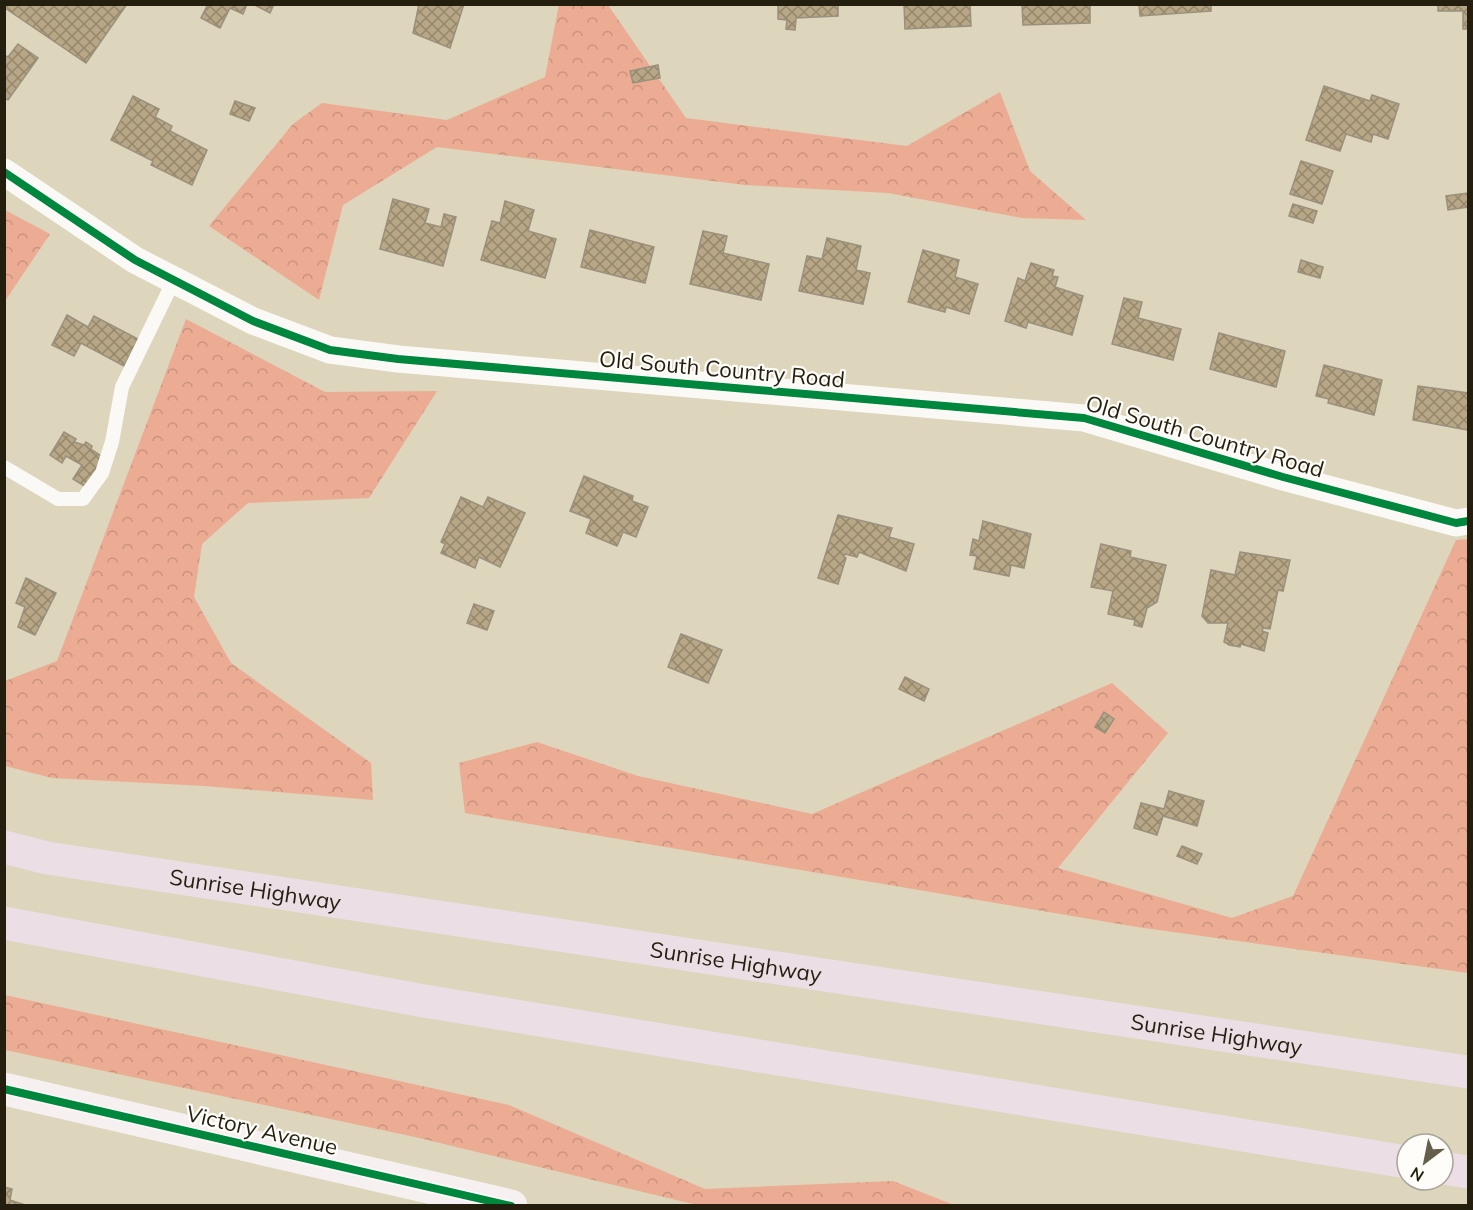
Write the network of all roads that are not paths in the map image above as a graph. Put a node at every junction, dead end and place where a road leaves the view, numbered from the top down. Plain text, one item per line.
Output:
1 (4, 172) edge
2 (174, 280) junction
3 (4, 467) edge
4 (1468, 521) edge
5 (4, 847) edge
6 (4, 924) edge
7 (1468, 1072) edge
8 (4, 1089) edge
9 (1395, 1160) edge
10 (511, 1206) edge

1 - 2 street, Old South Country Road
2 - 3 lane
2 - 4 street, Old South Country Road
5 - 7 highway, Sunrise Highway
6 - 9 highway
8 - 10 street, Victory Avenue

